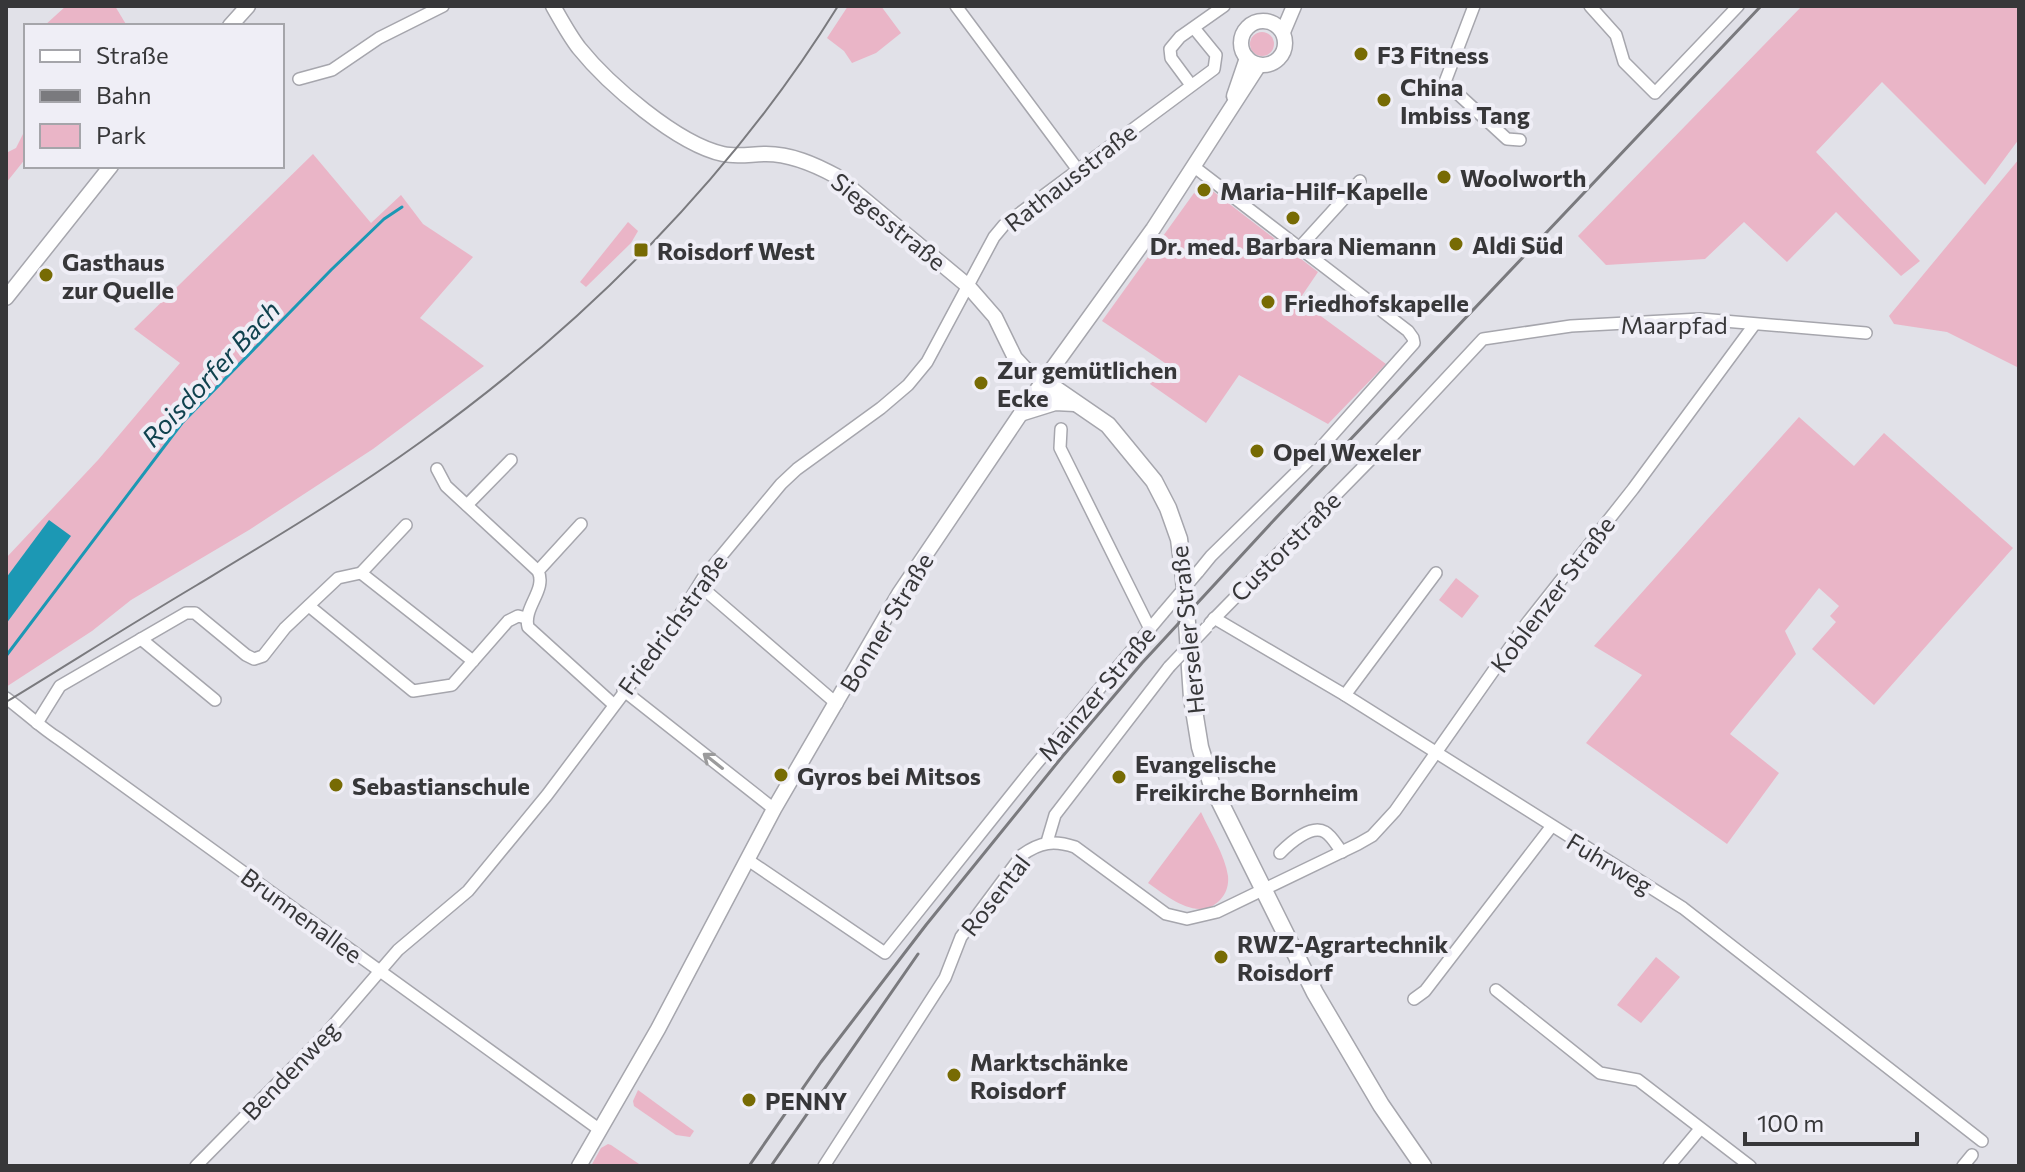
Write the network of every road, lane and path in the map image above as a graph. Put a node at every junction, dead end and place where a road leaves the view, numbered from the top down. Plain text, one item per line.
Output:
1 (248, 6) edge
2 (443, 6) edge
3 (553, 6) edge
4 (956, 6) edge
5 (1224, 6) edge
6 (1285, 6) edge
7 (1294, 6) edge
8 (1474, 6) edge
9 (1590, 6) edge
10 (1738, 6) edge
11 (1267, 21) junction
12 (232, 24) edge
13 (1194, 28) junction
14 (1283, 32) junction
15 (1253, 62) junction
16 (299, 79) dead end
17 (1191, 85) junction
18 (1520, 140) dead end
19 (1193, 166) junction
20 (109, 168) edge
21 (1078, 170) junction
22 (1360, 181) dead end
23 (1300, 247) junction
24 (968, 286) junction
25 (6, 298) edge
26 (1754, 325) junction
27 (1866, 333) dead end
28 (1483, 339) joint
29 (1044, 381) junction
30 (1076, 403) junction
31 (1023, 412) junction
32 (1061, 429) dead end
33 (511, 460) dead end
34 (437, 469) dead end
35 (467, 505) junction
36 (581, 524) dead end
37 (406, 525) dead end
38 (538, 571) junction
39 (361, 573) junction
40 (1436, 573) dead end
41 (699, 585) junction
42 (309, 606) junction
43 (526, 618) junction
44 (1210, 622) junction
45 (1150, 629) junction
46 (141, 639) junction
47 (473, 661) junction
48 (623, 690) junction
49 (1345, 695) junction
50 (6, 698) edge
51 (215, 700) dead end
52 (613, 704) junction
53 (837, 704) junction
54 (37, 723) junction
55 (1437, 752) junction
56 (774, 809) junction
57 (1551, 827) junction
58 (1047, 842) junction
59 (1342, 852) junction
60 (1280, 853) dead end
61 (748, 860) junction
62 (1263, 891) junction
63 (381, 971) junction
64 (1496, 990) dead end
65 (1414, 999) dead end
66 (1700, 1129) junction
67 (600, 1130) junction
68 (1982, 1141) dead end
69 (1972, 1155) dead end
70 (196, 1166) edge
71 (579, 1166) edge
72 (824, 1166) edge
73 (1423, 1166) edge
74 (1669, 1166) edge
75 (1750, 1166) edge
76 (1963, 1166) edge

1 - 12 street
2 - 16 street
3 - 24 street, Siegesstraße
4 - 21 street
5 - 13 street
6 - 11 street
7 - 14 street
8 - 18 street
9 - 10 street
11 - 14 street
11 - 15 street
13 - 17 street
13 - 17 street, Rathausstraße
14 - 15 street
15 - 19 street, Bonner Straße
17 - 21 street, Rathausstraße
19 - 23 street
19 - 29 street, Bonner Straße
20 - 25 street
21 - 24 street, Rathausstraße
22 - 23 street
23 - 45 street, Mainzer Straße, bridge
24 - 29 street, Siegesstraße
24 - 41 street, Friedrichstraße
26 - 27 street, Maarpfad
26 - 28 street, Maarpfad
26 - 55 street, Koblenzer Straße
28 - 44 street, Custorstraße
29 - 30 main road, Herseler Straße
29 - 31 street, Bonner Straße
30 - 31 main road
30 - 62 main road, Herseler Straße
31 - 53 street, Bonner Straße
32 - 45 street
33 - 35 street
34 - 35 street
35 - 38 street
36 - 38 street
37 - 39 street
38 - 43 street
39 - 42 street
39 - 47 street
40 - 49 street
41 - 48 street, Friedrichstraße
41 - 53 street
42 - 46 street
42 - 47 street
43 - 47 street
43 - 52 street
44 - 49 street, Fuhrweg
44 - 58 street, Custorstraße, bridge
45 - 61 street, Mainzer Straße
46 - 51 street
46 - 54 street
48 - 52 street, Friedrichstraße
56 -> 48 street
49 - 55 street, Fuhrweg
50 - 54 street, Brunnenallee
52 - 63 street, Friedrichstraße
53 - 56 street, Bonner Straße
54 - 63 street, Brunnenallee
55 - 57 street, Fuhrweg
55 - 59 street, Koblenzer Straße
56 - 61 street, Bonner Straße
57 - 65 street
57 - 68 street, Fuhrweg
58 - 62 street, Rosental
58 - 72 street, Rosental
59 - 60 street
59 - 62 street, Koblenzer Straße
61 - 67 street, Bonner Straße
62 - 73 main road, Herseler Straße
63 - 67 street, Brunnenallee
63 - 70 street, Bendenweg
64 - 66 street
66 - 74 street
66 - 75 street
67 - 71 street, Bonner Straße
69 - 76 street

